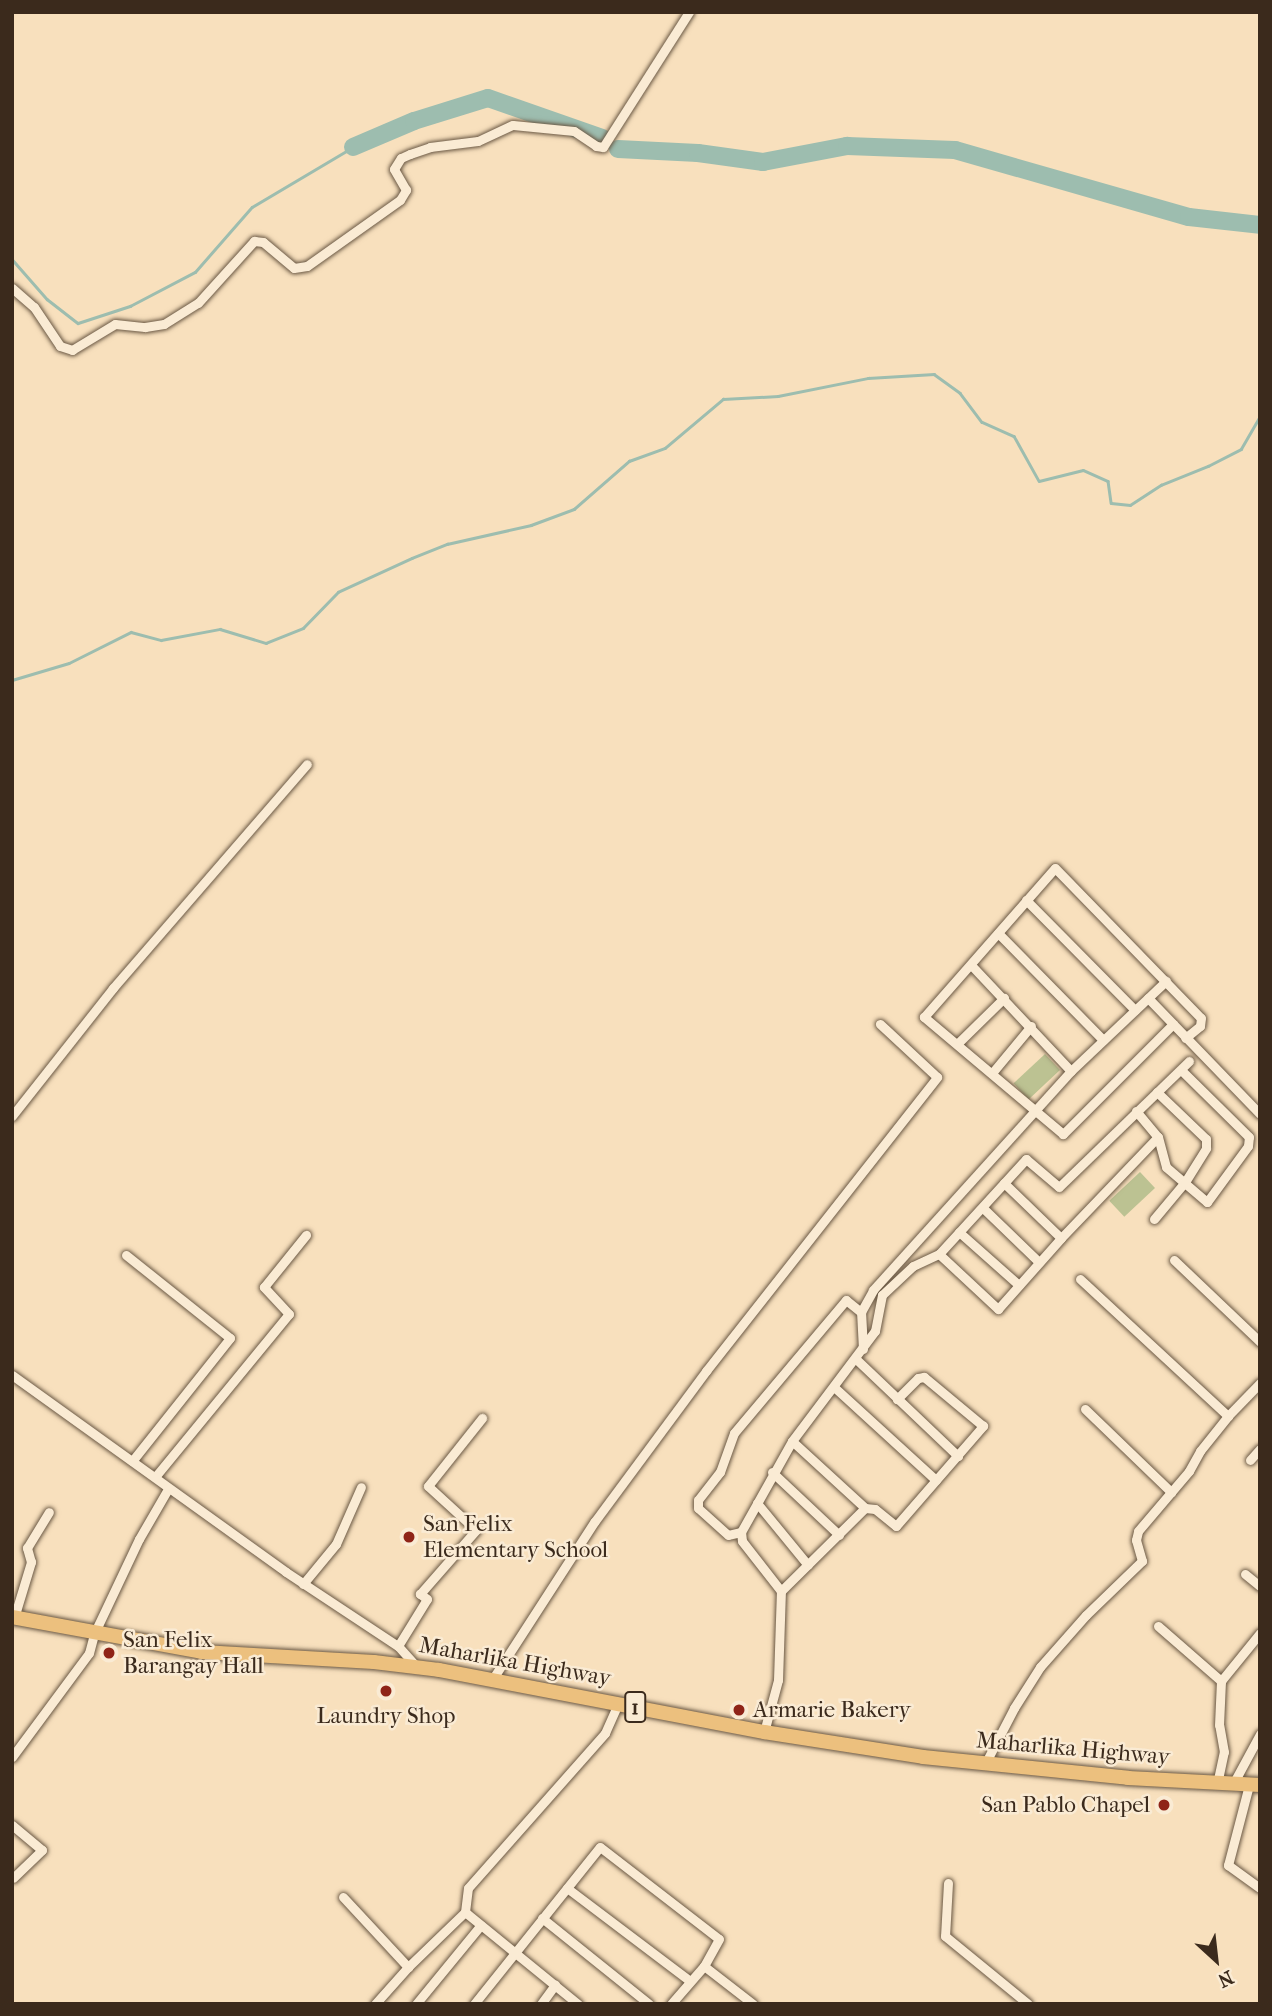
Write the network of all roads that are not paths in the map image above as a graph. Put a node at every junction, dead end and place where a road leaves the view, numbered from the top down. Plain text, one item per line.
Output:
1 (689, 12) edge
2 (12, 288) edge
3 (307, 764) dead end
4 (1027, 900) junction
5 (998, 933) junction
6 (972, 966) junction
7 (1166, 981) junction
8 (1004, 998) junction
9 (1148, 998) junction
10 (1135, 1010) junction
11 (880, 1024) dead end
12 (1173, 1024) junction
13 (1031, 1026) junction
14 (1185, 1038) junction
15 (1103, 1040) junction
16 (957, 1044) junction
17 (1189, 1062) dead end
18 (1181, 1070) junction
19 (1071, 1071) junction
20 (992, 1073) junction
21 (1157, 1092) junction
22 (1036, 1109) junction
23 (1136, 1111) junction
24 (1260, 1114) edge
25 (12, 1116) edge
26 (1158, 1137) junction
27 (1185, 1182) junction
28 (1004, 1183) junction
29 (983, 1208) junction
30 (1154, 1219) dead end
31 (959, 1232) junction
32 (306, 1234) dead end
33 (1061, 1238) junction
34 (939, 1254) junction
35 (126, 1255) dead end
36 (1174, 1261) dead end
37 (1039, 1262) junction
38 (1080, 1279) dead end
39 (1019, 1285) junction
40 (861, 1312) junction
41 (1260, 1342) edge
42 (863, 1350) junction
43 (856, 1359) junction
44 (12, 1375) edge
45 (1260, 1383) edge
46 (834, 1387) junction
47 (898, 1399) junction
48 (1085, 1409) dead end
49 (1228, 1416) junction
50 (482, 1418) dead end
51 (792, 1441) junction
52 (1260, 1449) edge
53 (958, 1456) junction
54 (1250, 1460) dead end
55 (132, 1461) junction
56 (772, 1472) junction
57 (155, 1477) junction
58 (936, 1480) junction
59 (361, 1487) dead end
60 (168, 1489) junction
61 (1171, 1492) junction
62 (757, 1503) junction
63 (865, 1508) junction
64 (49, 1512) dead end
65 (741, 1532) junction
66 (839, 1535) junction
67 (808, 1565) junction
68 (1245, 1574) dead end
69 (303, 1584) junction
70 (1260, 1586) edge
71 (781, 1591) junction
72 (13, 1617) edge
73 (1158, 1626) dead end
74 (1260, 1633) edge
75 (94, 1634) junction
76 (398, 1646) junction
77 (417, 1667) junction
78 (492, 1680) junction
79 (1221, 1681) junction
80 (618, 1704) junction
81 (764, 1732) junction
82 (1260, 1734) edge
83 (12, 1757) edge
84 (985, 1764) junction
85 (1217, 1784) junction
86 (1233, 1784) junction
87 (1254, 1785) edge
88 (12, 1825) edge
89 (13, 1878) edge
90 (947, 1884) dead end
91 (567, 1888) junction
92 (1260, 1888) edge
93 (343, 1897) dead end
94 (465, 1912) junction
95 (542, 1917) junction
96 (481, 1925) junction
97 (514, 1952) junction
98 (704, 1966) junction
99 (408, 1967) junction
100 (690, 1982) junction
101 (555, 1985) junction
102 (747, 2002) edge
103 (375, 2004) edge
104 (416, 2004) edge
105 (474, 2004) edge
106 (541, 2004) edge
107 (578, 2004) edge
108 (649, 2004) edge
109 (671, 2004) edge
110 (1028, 2004) edge

1 - 2 street
3 - 25 street
4 - 5 street
4 - 7 street
4 - 10 street
5 - 6 street
5 - 15 street
6 - 8 street
6 - 16 street
7 - 9 street
7 - 14 street
8 - 13 street
8 - 16 street
9 - 10 street
9 - 12 street
10 - 15 street
11 - 78 street
12 - 14 street
12 - 22 street
13 - 19 street
13 - 20 street
14 - 24 street
15 - 19 street
16 - 20 street
17 - 18 street
18 - 21 street
18 - 27 street
19 - 22 street
20 - 22 street
21 - 23 street
21 - 27 street
22 - 40 street
23 - 26 street
23 - 28 street
26 - 27 street
26 - 33 street
27 - 30 street
28 - 29 street
28 - 33 street
29 - 31 street
29 - 37 street
31 - 34 street
31 - 39 street
32 - 57 street
33 - 37 street
34 - 39 street
34 - 42 street
35 - 55 street
36 - 41 street
37 - 39 street
38 - 49 street
40 - 42 street
40 - 65 street
42 - 43 street
43 - 46 street
43 - 47 street
44 - 55 street
45 - 49 street
46 - 51 street
46 - 58 street
47 - 53 street
47 - 53 street
48 - 61 street
49 - 61 street
50 - 76 street
51 - 56 street
51 - 63 street
52 - 54 street
53 - 58 street
55 - 57 street
56 - 62 street
56 - 66 street
57 - 60 street
58 - 63 street
59 - 69 street
60 - 69 street
60 - 75 street
61 - 84 street
62 - 65 street
62 - 67 street
63 - 66 street
64 - 72 street
65 - 71 street
66 - 67 street
67 - 71 street
68 - 70 street
69 - 76 street
71 - 81 street
72 - 75 highway, Maharlika Highway / 1
73 - 79 street
74 - 79 street
75 - 77 highway, Maharlika Highway / 1
75 - 83 street
76 - 77 street
77 - 78 highway, Maharlika Highway / 1
78 - 80 highway, Maharlika Highway / 1
79 - 85 street
80 - 81 highway, Maharlika Highway / 1
80 - 94 street
81 - 84 highway, Maharlika Highway / 1
82 - 86 street
84 - 85 highway, Maharlika Highway / 1
85 - 86 highway, Maharlika Highway / 1
86 - 87 highway, Maharlika Highway / 1
87 - 92 street
88 - 89 street
90 - 110 street
91 - 95 street
91 - 98 street
91 - 100 street
93 - 99 street
94 - 96 street
94 - 99 street
95 - 97 street
95 - 108 street
96 - 97 street
96 - 104 street
97 - 101 street
97 - 105 street
98 - 100 street
98 - 102 street
99 - 103 street
100 - 109 street
101 - 106 street
101 - 107 street

